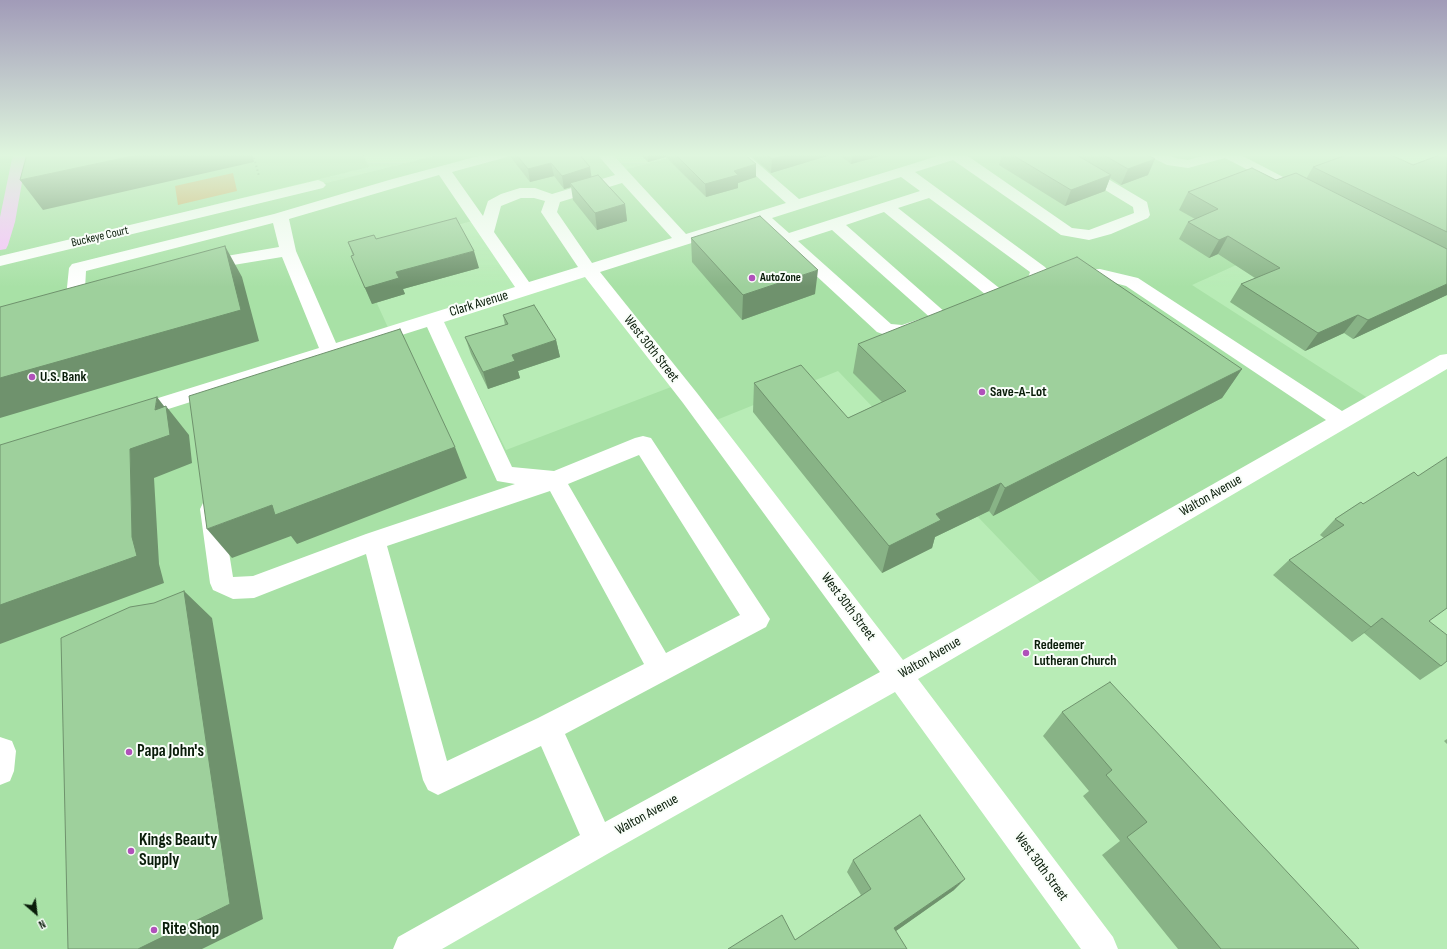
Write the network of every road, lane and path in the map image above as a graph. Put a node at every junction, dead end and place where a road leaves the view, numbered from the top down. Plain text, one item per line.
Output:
1 (9, 198) edge
2 (262, 198) edge
3 (345, 198) edge
4 (463, 198) edge
5 (504, 198) edge
6 (645, 198) edge
7 (789, 198) edge
8 (815, 198) edge
9 (913, 198) edge
10 (940, 198) edge
11 (1019, 198) edge
12 (1130, 198) edge
13 (1314, 198) edge
14 (554, 199) edge
15 (1321, 202) edge
16 (796, 204) junction
17 (887, 207) junction
18 (761, 216) junction
19 (280, 217) junction
20 (3, 222) edge
21 (835, 224) junction
22 (486, 231) junction
23 (787, 239) junction
24 (683, 240) junction
25 (0, 245) edge
26 (288, 250) junction
27 (0, 261) edge
28 (185, 268) edge
29 (588, 270) junction
30 (1038, 276) junction
31 (112, 288) edge
32 (526, 290) junction
33 (433, 318) junction
34 (330, 351) junction
35 (1447, 360) edge
36 (113, 419) edge
37 (1342, 421) junction
38 (555, 480) junction
39 (208, 486) edge
40 (374, 541) junction
41 (661, 669) junction
42 (899, 676) junction
43 (548, 728) junction
44 (0, 751) edge
45 (0, 771) edge
46 (598, 842) junction
47 (423, 946) edge
48 (1101, 949) edge

1 - 20 main road
2 - 27 street, Buckeye Court
3 - 19 street
4 - 22 street
5 - 22 street
6 - 24 street
7 - 16 street
8 - 16 street, Clark Avenue
9 - 17 street
10 - 30 street
11 - 12 street
13 - 15 street
14 - 29 street, West 30th Street
16 - 18 street, Clark Avenue
17 - 21 street
17 - 30 street
18 - 23 street
18 - 24 street, Clark Avenue
19 - 26 street
19 - 31 street
20 - 25 main road
21 - 23 street
21 - 23 street
22 - 32 street
24 - 29 street, Clark Avenue
26 - 28 street
26 - 34 street
29 - 32 street, Clark Avenue
29 - 42 street, West 30th Street
30 - 37 street
32 - 33 street, Clark Avenue
33 - 34 street, Clark Avenue
33 - 38 street
34 - 36 street, Clark Avenue
35 - 37 street, Walton Avenue
37 - 42 street, Walton Avenue
38 - 40 street
38 - 41 street
38 - 41 street
39 - 40 street
40 - 43 street
41 - 43 street
42 - 46 street, Walton Avenue
42 - 48 street, West 30th Street
43 - 46 street
44 - 45 street
46 - 47 street, Walton Avenue

